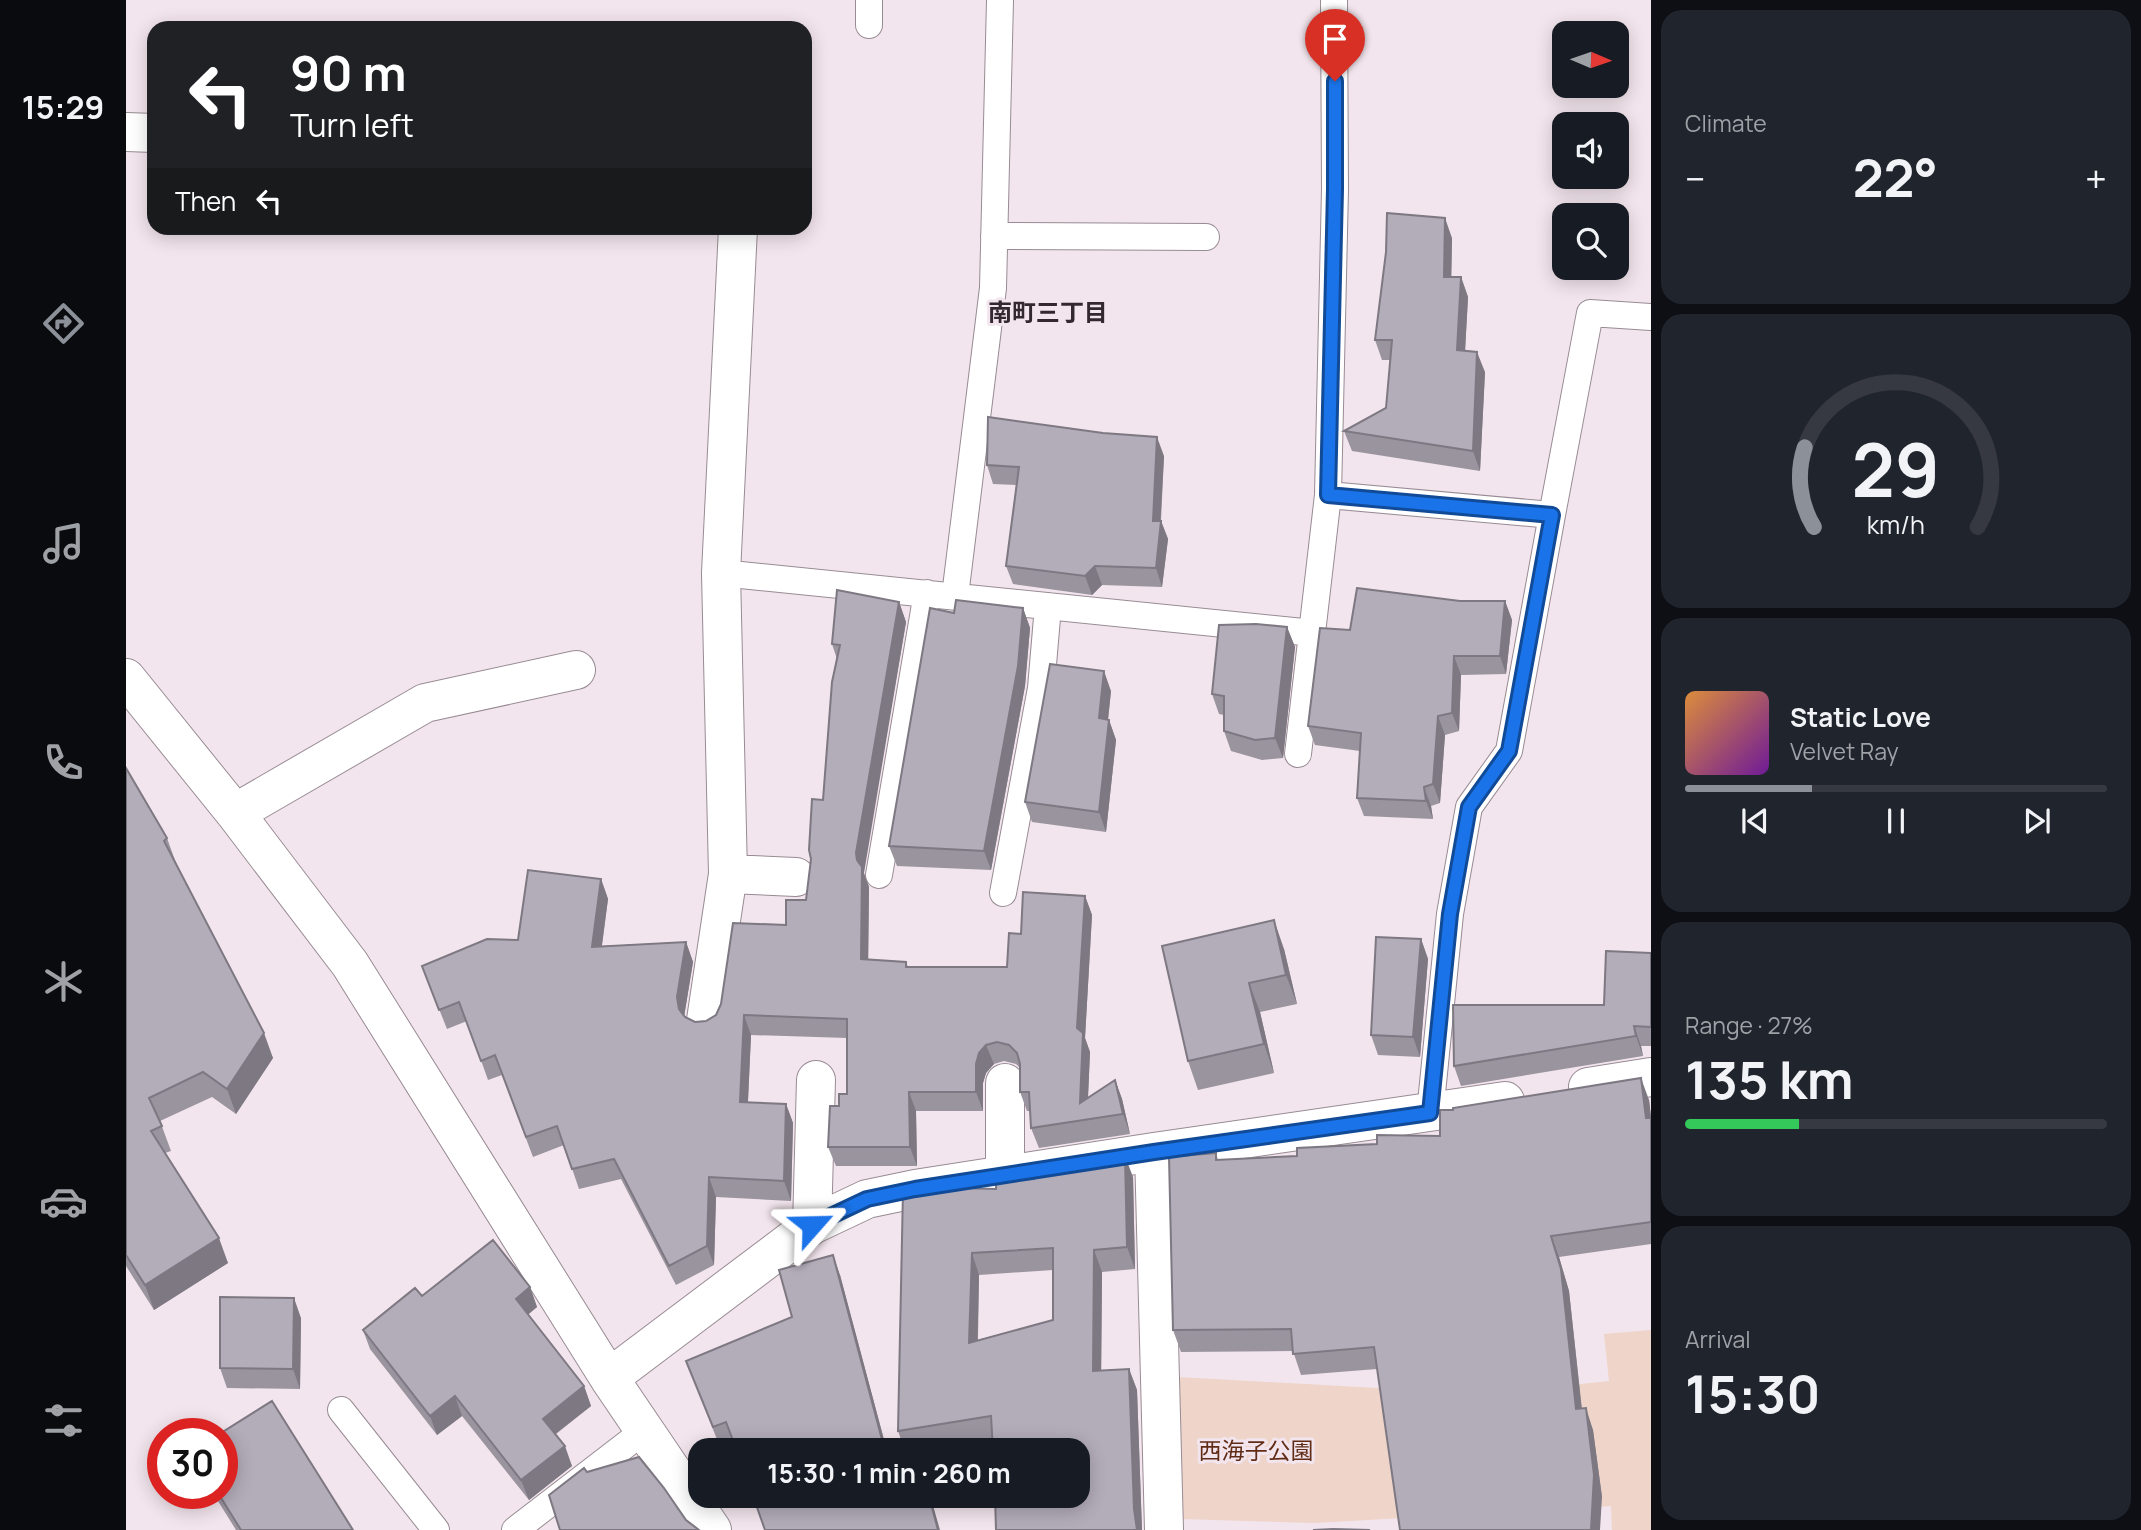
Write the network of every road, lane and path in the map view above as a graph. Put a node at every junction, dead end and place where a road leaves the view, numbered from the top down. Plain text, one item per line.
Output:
1 (1000, 0) edge
2 (1334, 0) edge
3 (126, 132) edge
4 (147, 133) edge
5 (738, 235) edge
6 (994, 236) junction
7 (1206, 237) dead end
8 (1651, 317) edge
9 (1328, 495) junction
10 (1552, 515) junction
11 (721, 573) junction
12 (927, 593) junction
13 (956, 596) junction
14 (1048, 606) junction
15 (1313, 633) junction
16 (576, 670) dead end
17 (126, 678) edge
18 (1298, 754) dead end
19 (235, 813) junction
20 (728, 874) junction
21 (878, 875) dead end
22 (796, 877) dead end
23 (1003, 893) dead end
24 (706, 1020) edge
25 (1651, 1077) edge
26 (816, 1080) dead end
27 (1005, 1083) dead end
28 (1430, 1113) junction
29 (1154, 1152) junction
30 (1005, 1175) junction
31 (812, 1225) junction
32 (609, 1378) junction
33 (341, 1409) dead end
34 (645, 1430) junction
35 (436, 1530) edge
36 (515, 1530) edge
37 (712, 1530) edge
38 (1164, 1530) edge

1 - 6 lane
2 - 9 lane
3 - 4 street
5 - 11 street
6 - 7 lane
6 - 13 lane
8 - 10 lane
9 - 10 lane
9 - 15 lane
10 - 28 lane
11 - 12 lane
11 - 20 street
12 - 13 lane
12 - 21 lane
13 - 14 lane
14 - 15 lane
14 - 23 lane
15 - 18 lane
16 - 19 street
17 - 19 street
19 - 32 street
20 - 22 street
20 - 24 street
25 - 28 street
26 - 31 street
27 - 30 street
28 - 29 street
29 - 30 street
29 - 38 street
30 - 31 street
31 - 32 street
32 - 34 street
33 - 35 lane
34 - 36 lane
34 - 37 street

